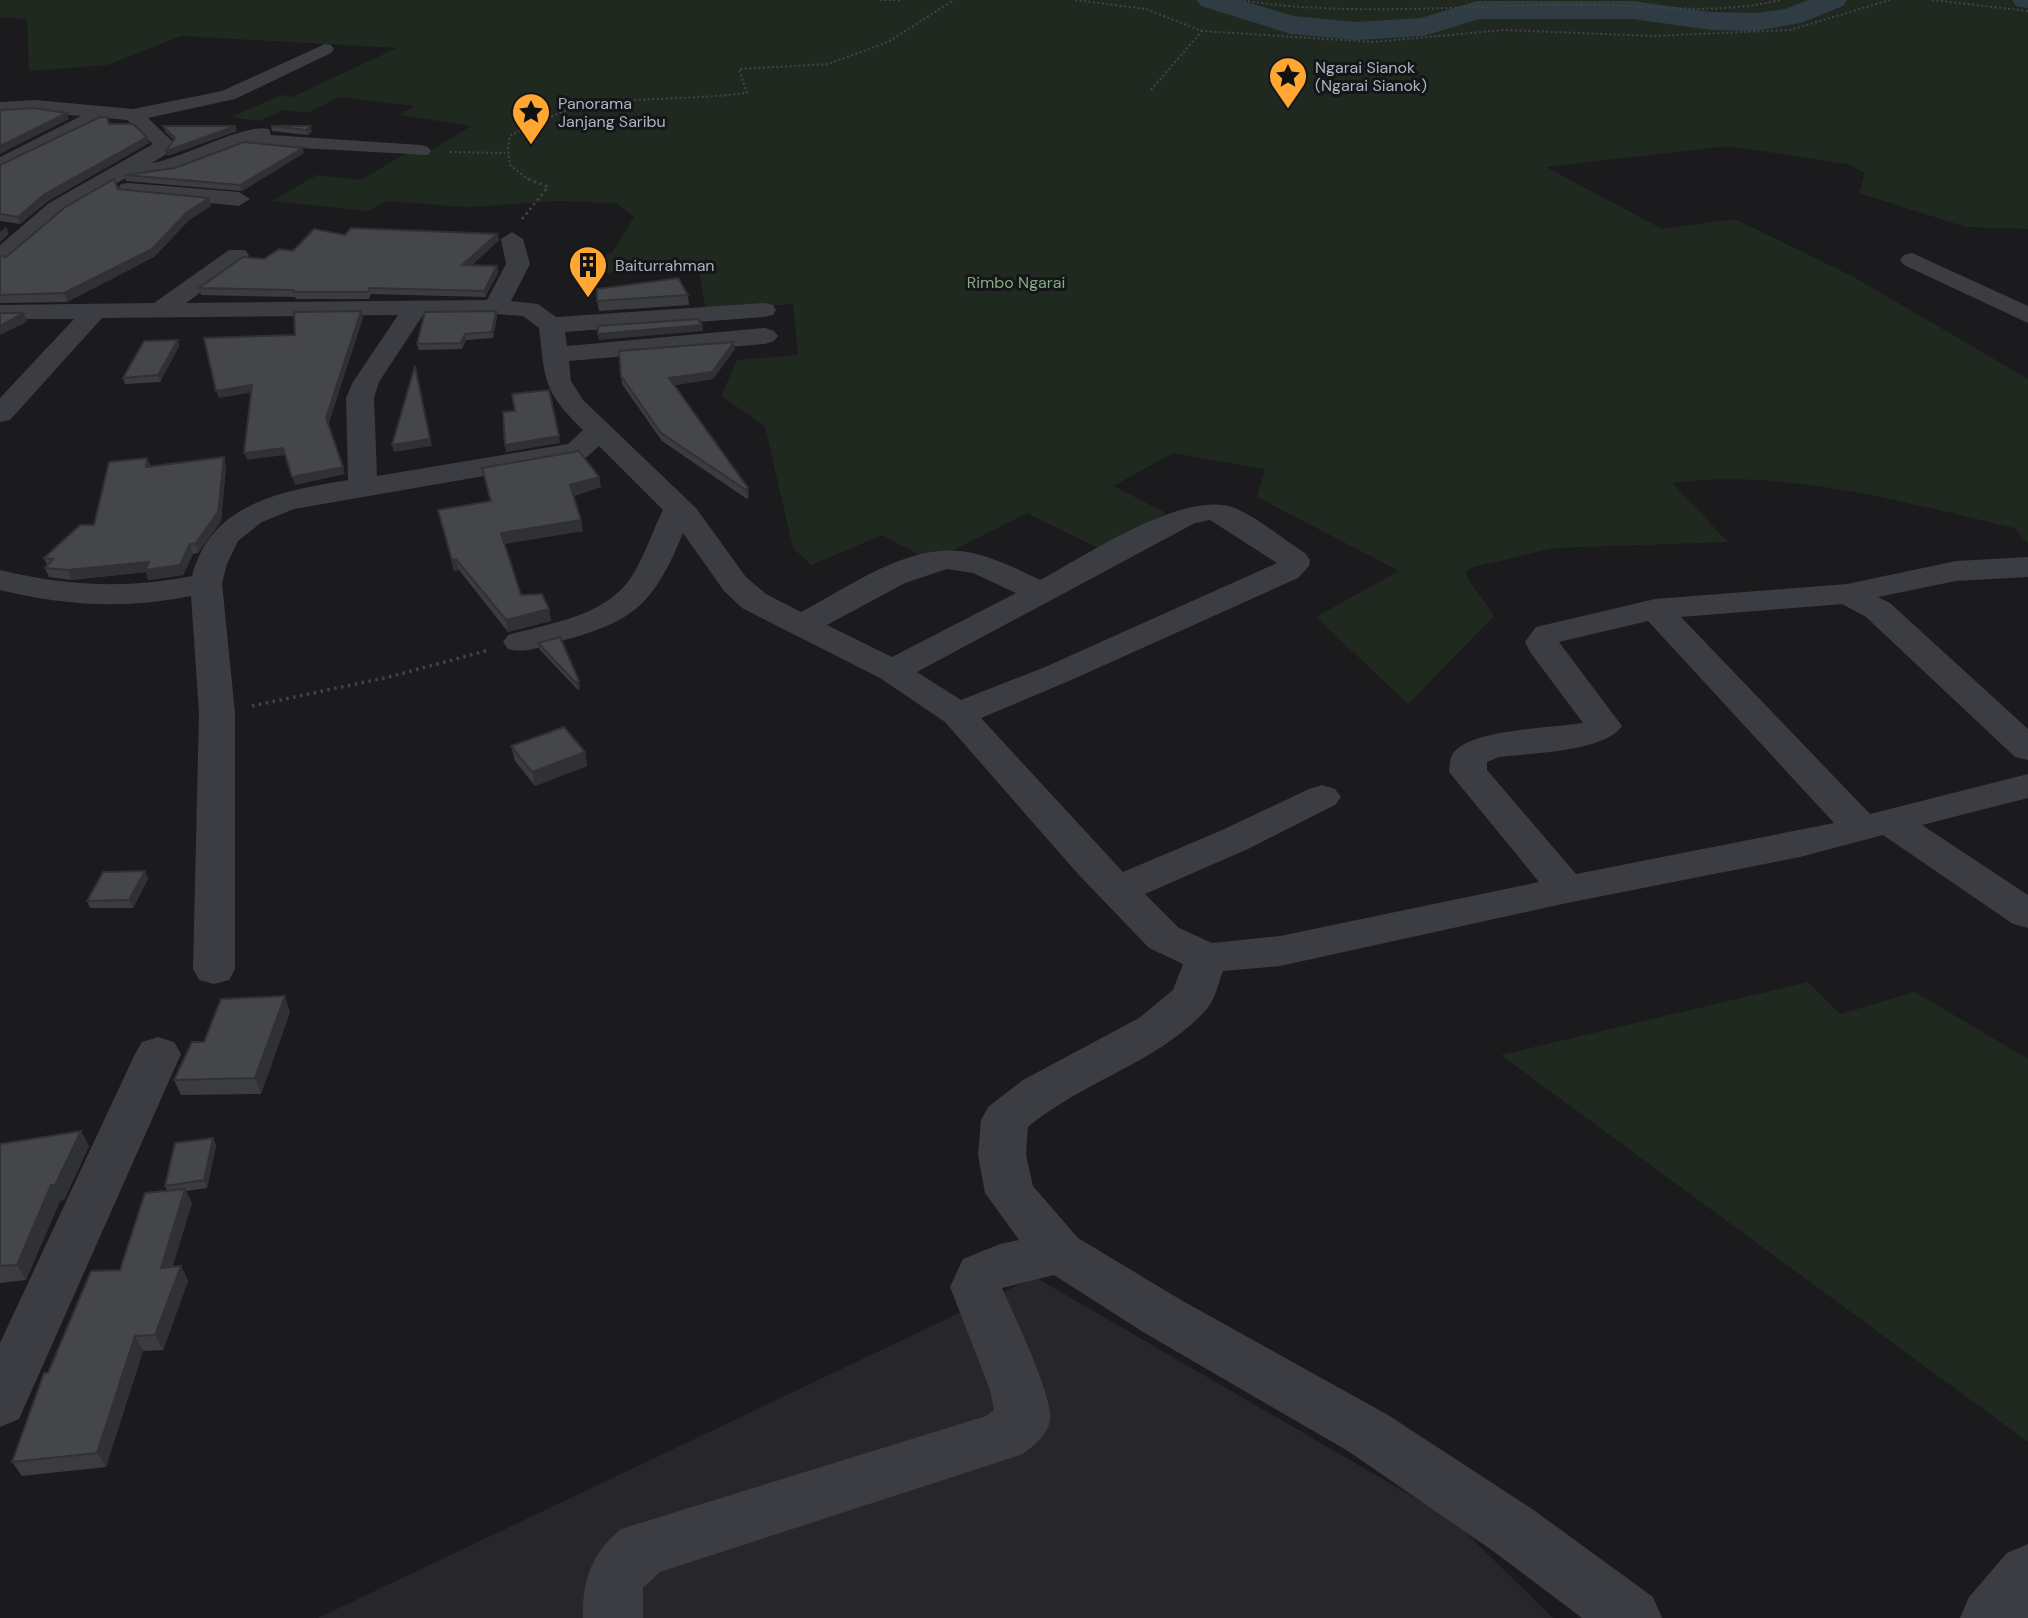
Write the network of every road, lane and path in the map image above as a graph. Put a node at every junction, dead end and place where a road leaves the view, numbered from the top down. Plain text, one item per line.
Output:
1 (880, 0) edge
2 (902, 0) edge
3 (954, 0) edge
4 (1074, 0) edge
5 (1238, 0) edge
6 (1780, 0) edge
7 (1890, 0) edge
8 (1932, 0) edge
9 (2028, 11) edge
10 (1202, 32) junction
11 (326, 50) dead end
12 (1152, 90) dead end
13 (0, 108) edge
14 (102, 113) junction
15 (133, 115) junction
16 (280, 127) edge
17 (238, 139) junction
18 (421, 151) joint
19 (505, 153) junction
20 (0, 165) edge
21 (124, 170) junction
22 (93, 186) junction
23 (239, 199) dead end
24 (0, 227) edge
25 (31, 230) junction
26 (512, 239) joint
27 (237, 255) dead end
28 (0, 257) edge
29 (1912, 260) dead end
30 (495, 307) junction
31 (415, 309) junction
32 (764, 310) dead end
33 (0, 312) edge
34 (94, 312) junction
35 (157, 312) junction
36 (2028, 316) edge
37 (765, 336) dead end
38 (552, 340) junction
39 (0, 414) edge
40 (595, 443) junction
41 (363, 486) junction
42 (678, 508) junction
43 (2028, 566) edge
44 (0, 580) edge
45 (206, 583) junction
46 (1043, 593) junction
47 (1847, 594) junction
48 (1655, 609) junction
49 (800, 626) junction
50 (520, 642) joint
51 (892, 671) junction
52 (216, 713) junction
53 (958, 714) junction
54 (2028, 749) edge
55 (2028, 786) edge
56 (1322, 797) dead end
57 (1877, 826) junction
58 (1567, 889) junction
59 (1117, 890) junction
60 (2028, 914) edge
61 (1207, 958) junction
62 (214, 969) dead end
63 (158, 1054) dead end
64 (1060, 1253) junction
65 (0, 1402) edge
66 (2028, 1573) edge
67 (612, 1618) edge
68 (1632, 1618) edge
69 (1990, 1618) edge

1 - 2 path
3 - 19 path
4 - 10 path
5 - 6 path
7 - 10 path
8 - 9 path
10 - 12 path
11 - 15 street
13 - 14 street
14 - 15 street
14 - 20 street
15 - 21 street
16 - 17 street
17 - 18 street
17 - 21 street
18 - 19 path
19 - 26 path
21 - 22 street
22 - 23 street
22 - 25 street
24 - 25 street
25 - 28 street
26 - 30 street
27 - 35 street
29 - 36 street
30 - 31 street
30 - 38 street
31 - 35 street
31 - 41 street
32 - 38 street
33 - 34 street
34 - 35 street
34 - 39 street
37 - 38 street
38 - 40 street
40 - 41 street
40 - 42 street
41 - 45 street
42 - 49 street
42 - 50 street
43 - 47 street
44 - 45 street
45 - 52 street
46 - 49 street
46 - 51 street
46 - 53 street
47 - 48 street
47 - 54 street
48 - 57 street
48 - 58 street
49 - 51 street
50 - 52 path
51 - 53 street
52 - 62 street
53 - 59 street
55 - 57 street
56 - 59 street
57 - 58 street
57 - 60 street
58 - 61 street
59 - 61 street
61 - 64 street
63 - 65 street
64 - 67 street
64 - 68 street
66 - 69 street

